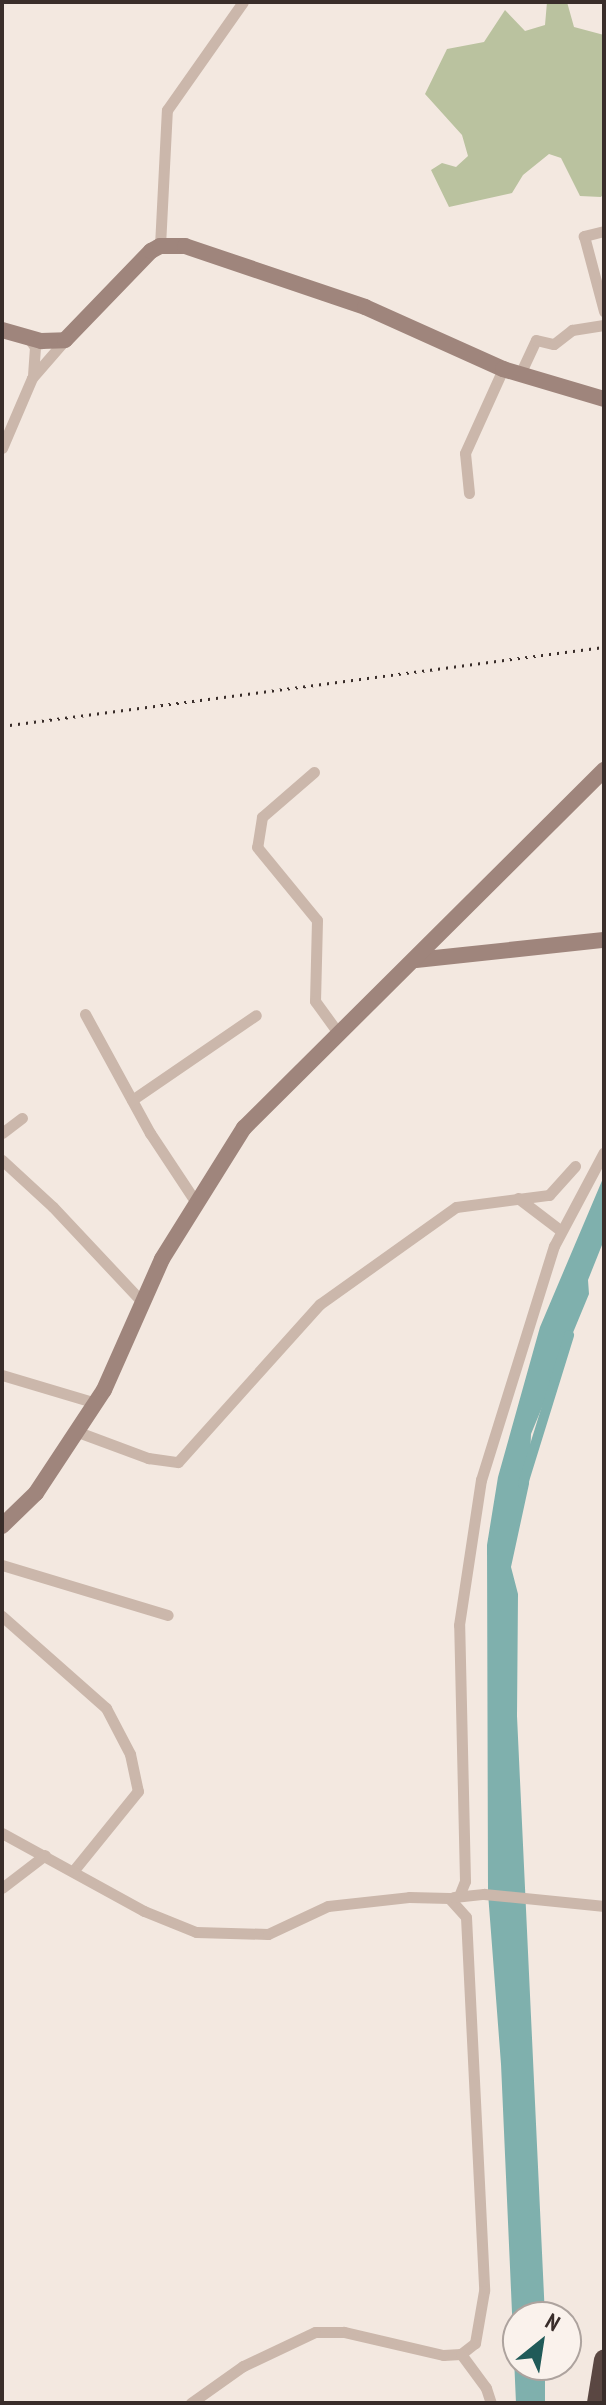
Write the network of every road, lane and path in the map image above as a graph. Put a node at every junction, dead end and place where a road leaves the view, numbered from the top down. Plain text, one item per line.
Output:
1 (243, 2) edge
2 (604, 231) edge
3 (160, 246) junction
4 (604, 311) edge
5 (604, 325) edge
6 (2, 330) edge
7 (28, 337) junction
8 (65, 340) junction
9 (503, 369) junction
10 (521, 372) junction
11 (32, 378) junction
12 (604, 399) edge
13 (2, 448) edge
14 (469, 493) dead end
15 (604, 770) edge
16 (314, 772) dead end
17 (604, 940) edge
18 (416, 960) junction
19 (85, 1014) dead end
20 (256, 1015) dead end
21 (339, 1034) junction
22 (132, 1100) junction
23 (22, 1118) dead end
24 (2, 1133) edge
25 (604, 1152) edge
26 (2, 1160) edge
27 (575, 1166) dead end
28 (518, 1198) junction
29 (195, 1201) junction
30 (560, 1230) junction
31 (143, 1303) junction
32 (2, 1375) edge
33 (21, 1385) junction
34 (2, 1389) edge
35 (96, 1403) junction
36 (78, 1432) junction
37 (2, 1526) edge
38 (2, 1565) edge
39 (168, 1615) dead end
40 (2, 1616) edge
41 (2, 1833) edge
42 (45, 1855) junction
43 (74, 1870) junction
44 (2, 1888) edge
45 (454, 1897) junction
46 (604, 1906) edge
47 (461, 2354) junction
48 (604, 2360) edge
49 (191, 2403) edge
50 (491, 2403) edge
51 (597, 2403) edge

1 - 3 street
2 - 4 street
3 - 8 street
3 - 9 street
5 - 10 street
6 - 7 street
7 - 8 street
7 - 11 street
8 - 11 street
9 - 10 street
9 - 14 street
10 - 12 street
11 - 13 street
15 - 18 street
16 - 21 street
17 - 18 street
18 - 21 street
19 - 22 street
20 - 22 street
21 - 29 street
22 - 29 street
23 - 24 street
25 - 30 street
26 - 31 street
27 - 28 street
28 - 30 street
28 - 36 street
29 - 31 street
30 - 45 street
31 - 35 street
32 - 33 street
33 - 34 street
33 - 35 street
35 - 36 street
36 - 37 street
38 - 39 street
40 - 43 street
41 - 42 street
42 - 43 street
42 - 44 street
43 - 45 street
45 - 46 street
45 - 47 street
47 - 49 street
47 - 50 street
48 - 51 highway

